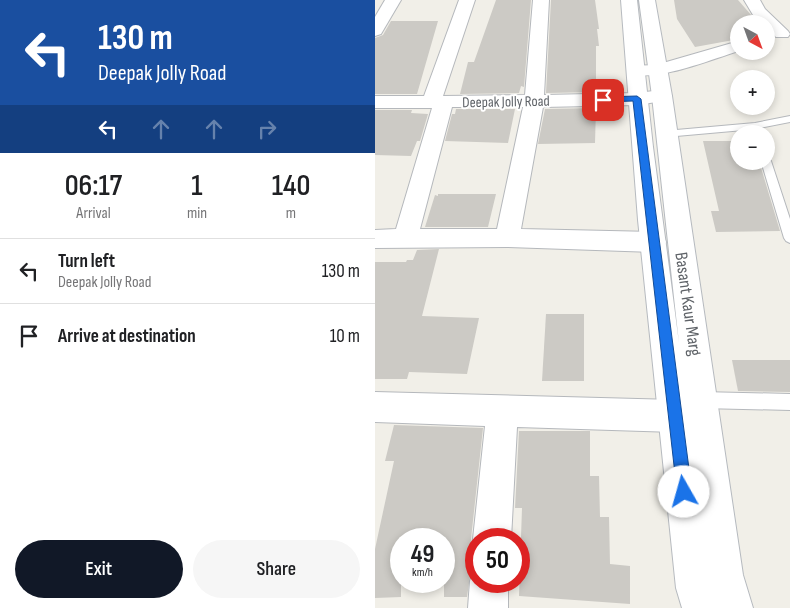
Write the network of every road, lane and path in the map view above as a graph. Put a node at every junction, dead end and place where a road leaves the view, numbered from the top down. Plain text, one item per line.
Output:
1 (393, 0) edge
2 (467, 0) edge
3 (541, 0) edge
4 (629, 0) edge
5 (647, 0) edge
6 (752, 0) edge
7 (375, 31) edge
8 (779, 34) edge
9 (730, 48) edge
10 (646, 70) junction
11 (649, 97) junction
12 (534, 101) junction
13 (375, 102) edge
14 (438, 102) junction
15 (790, 119) edge
16 (771, 125) edge
17 (730, 131) edge
18 (665, 134) junction
19 (769, 170) edge
20 (375, 238) edge
21 (507, 238) junction
22 (790, 238) edge
23 (405, 240) junction
24 (654, 242) junction
25 (790, 402) edge
26 (688, 408) junction
27 (376, 409) edge
28 (502, 411) junction
29 (494, 528) edge
30 (488, 593) edge
31 (487, 608) edge
32 (701, 608) edge
33 (733, 608) edge

1 - 7 street
2 - 14 street
3 - 12 street
4 - 10 street, Basant Kaur Marg
5 - 10 street, Basant Kaur Marg
6 - 8 street
9 - 10 street
10 - 11 street, Basant Kaur Marg
11 - 12 street, Deepak Jolly Road
11 - 18 street, Basant Kaur Marg
11 - 24 street, Basant Kaur Marg
12 - 14 street, Deepak Jolly Road
12 - 21 street
13 - 14 street, Deepak Jolly Road
14 - 23 street
15 - 16 lane
17 - 18 lane
18 - 26 street, Basant Kaur Marg
19 - 22 lane
20 - 23 street
21 - 23 street
21 - 24 street
24 - 26 street, Basant Kaur Marg
25 - 26 lane
26 - 28 street
26 - 32 street, Basant Kaur Marg
26 - 33 street, Basant Kaur Marg
27 - 28 street
28 - 29 street
30 - 31 street

